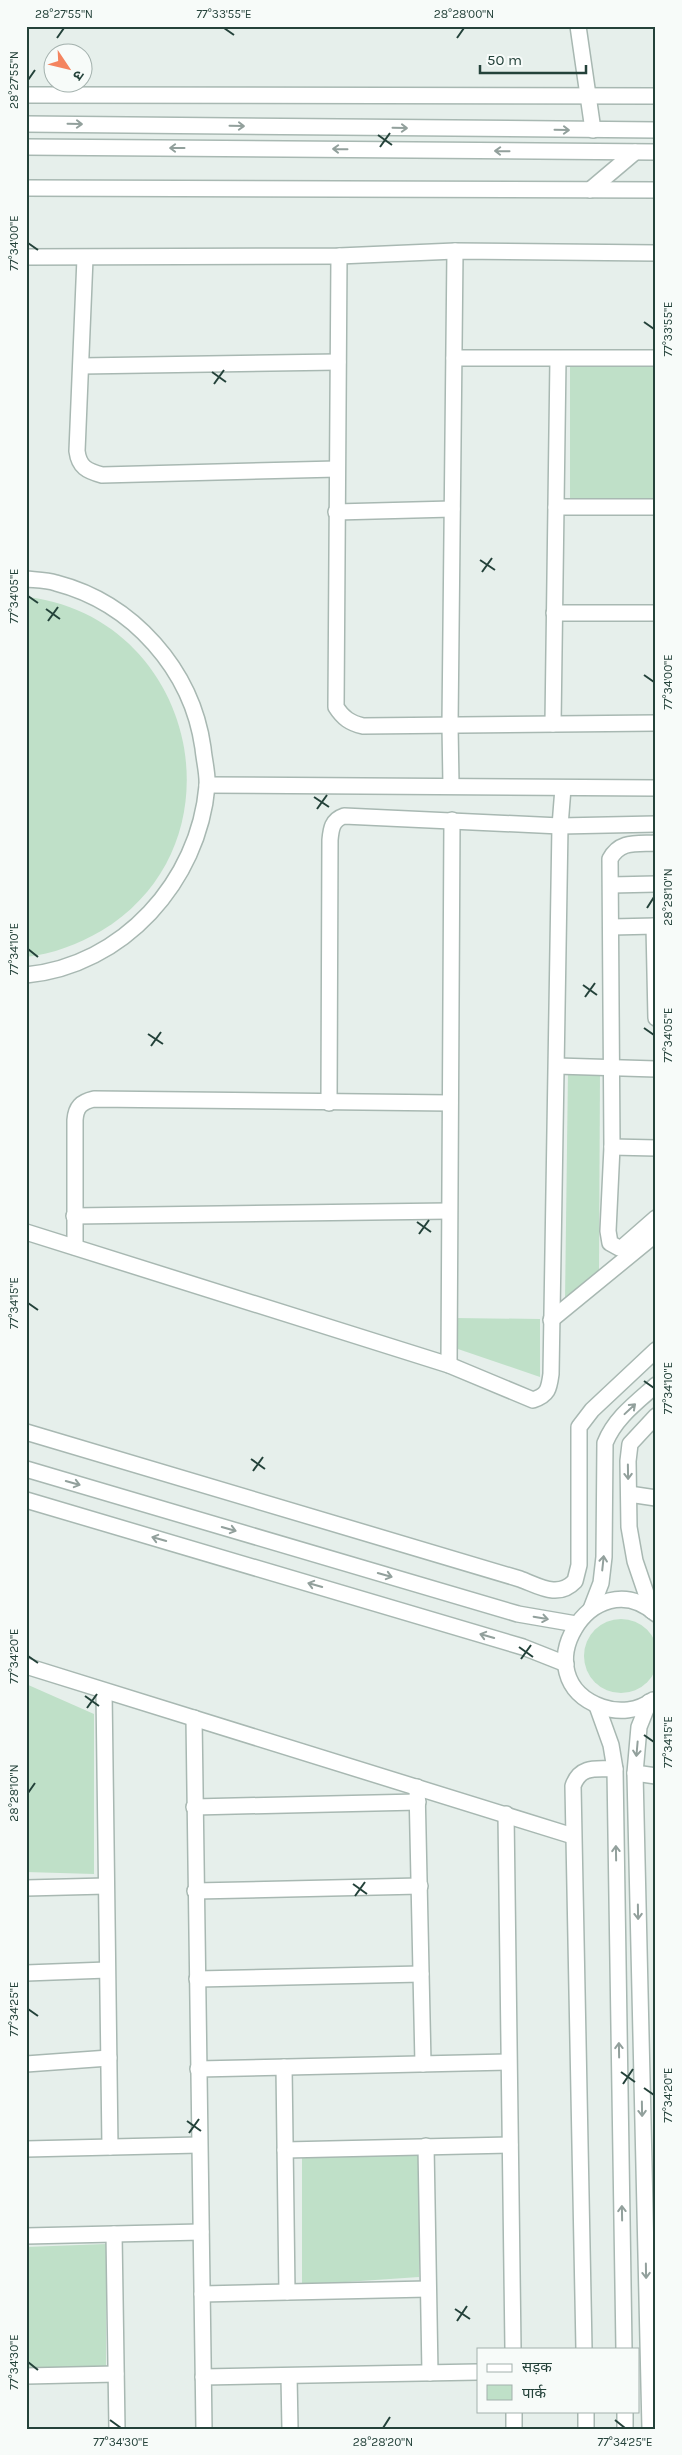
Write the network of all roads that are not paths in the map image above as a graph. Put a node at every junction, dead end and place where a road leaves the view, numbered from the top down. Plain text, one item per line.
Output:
1 (578, 26) edge
2 (26, 95) edge
3 (588, 95) junction
4 (656, 96) edge
5 (26, 124) edge
6 (593, 130) junction
7 (656, 130) edge
8 (26, 147) edge
9 (635, 152) junction
10 (656, 152) edge
11 (26, 188) edge
12 (590, 190) junction
13 (656, 190) edge
14 (455, 251) junction
15 (656, 254) edge
16 (339, 256) junction
17 (26, 257) edge
18 (85, 258) junction
19 (454, 358) junction
20 (558, 358) junction
21 (656, 358) edge
22 (338, 362) junction
23 (81, 366) junction
24 (337, 469) junction
25 (556, 507) junction
26 (656, 507) edge
27 (452, 509) junction
28 (336, 512) junction
29 (26, 579) edge
30 (554, 613) junction
31 (656, 613) edge
32 (656, 723) edge
33 (553, 724) junction
34 (450, 725) junction
35 (208, 785) junction
36 (451, 785) junction
37 (563, 788) junction
38 (656, 788) edge
39 (452, 820) junction
40 (656, 824) edge
41 (560, 826) junction
42 (656, 843) edge
43 (656, 884) edge
44 (611, 885) junction
45 (655, 926) edge
46 (611, 927) junction
47 (26, 975) edge
48 (656, 1018) edge
49 (557, 1066) junction
50 (611, 1069) junction
51 (656, 1069) edge
52 (450, 1103) junction
53 (329, 1104) junction
54 (612, 1147) junction
55 (656, 1148) edge
56 (449, 1211) junction
57 (74, 1216) junction
58 (656, 1218) edge
59 (26, 1232) edge
60 (656, 1234) edge
61 (75, 1247) junction
62 (551, 1320) junction
63 (656, 1350) edge
64 (449, 1365) junction
65 (656, 1385) edge
66 (656, 1416) edge
67 (26, 1432) edge
68 (26, 1470) edge
69 (629, 1494) junction
70 (656, 1498) edge
71 (26, 1500) edge
72 (605, 1507) junction
73 (579, 1508) junction
74 (591, 1609) junction
75 (654, 1613) edge
76 (576, 1624) junction
77 (566, 1664) junction
78 (26, 1666) edge
79 (104, 1690) junction
80 (652, 1700) edge
81 (597, 1706) junction
82 (194, 1718) junction
83 (615, 1770) junction
84 (635, 1773) junction
85 (656, 1776) edge
86 (418, 1795) junction
87 (194, 1807) junction
88 (506, 1814) junction
89 (573, 1836) junction
90 (106, 1886) junction
91 (420, 1886) junction
92 (26, 1888) edge
93 (195, 1891) junction
94 (107, 1970) junction
95 (26, 1973) edge
96 (421, 1974) junction
97 (197, 1978) junction
98 (108, 2058) junction
99 (508, 2062) junction
100 (26, 2064) edge
101 (423, 2064) junction
102 (284, 2067) junction
103 (198, 2068) junction
104 (199, 2145) junction
105 (510, 2145) junction
106 (426, 2146) junction
107 (110, 2147) junction
108 (26, 2149) edge
109 (285, 2150) junction
110 (201, 2232) junction
111 (114, 2234) junction
112 (26, 2236) edge
113 (428, 2289) junction
114 (287, 2292) junction
115 (202, 2294) junction
116 (513, 2348) edge
117 (584, 2348) edge
118 (624, 2348) edge
119 (430, 2372) junction
120 (477, 2372) edge
121 (116, 2374) junction
122 (26, 2376) edge
123 (289, 2376) junction
124 (203, 2377) junction
125 (514, 2412) edge
126 (586, 2412) edge
127 (625, 2412) edge
128 (117, 2429) edge
129 (204, 2429) edge
130 (290, 2429) edge
131 (514, 2429) edge
132 (586, 2429) edge
133 (625, 2429) edge
134 (650, 2429) edge

1 - 3 street
2 - 3 street
3 - 4 street
3 - 6 street
5 -> 6 street
6 - 7 street
9 -> 8 street
9 - 10 street
9 - 12 street
11 - 12 street
12 - 13 street
14 - 15 street
14 - 16 street
14 - 19 street
16 - 18 street
16 - 22 street
17 - 18 street
18 - 23 street
19 - 20 street
19 - 27 street
20 - 21 street
20 - 25 street
22 - 23 street
22 - 24 street
23 - 24 street
24 - 28 street
25 - 26 street
25 - 30 street
27 - 28 street
27 - 34 street
28 - 34 street
29 - 35 street
30 - 31 street
30 - 33 street
32 - 33 street
33 - 34 street
34 - 36 street
35 - 36 street
35 - 47 street
36 - 37 street
37 - 38 street
37 - 41 street
39 - 41 street
39 - 52 street
39 - 53 street
40 - 41 street
41 - 49 street
42 - 44 street
43 - 44 street
44 - 46 street
45 - 46 street
45 - 48 street
46 - 50 street
49 - 50 street
49 - 62 street
50 - 51 street
50 - 54 street
52 - 53 street
52 - 56 street
53 - 57 street
54 - 55 street
54 - 58 street
56 - 57 street
56 - 64 street
57 - 61 street
59 - 61 street
60 - 62 street
61 - 64 street
62 - 64 street
63 - 73 street
72 -> 65 street
66 -> 69 street
67 - 73 street
68 -> 76 street
69 - 70 street
69 - 75 street
77 -> 71 street
72 - 73 street
74 -> 72 street
74 - 75 street
74 - 76 street
76 - 77 street
77 - 81 street
78 - 79 street
79 - 82 street
79 - 90 street
80 - 81 street
80 -> 84 street
81 - 83 street
82 - 86 street
82 - 87 street
83 - 89 street
118 -> 83 street
84 - 85 street
84 -> 134 street
86 - 87 street
86 - 88 street
86 - 91 street
87 - 93 street
88 - 89 street
88 - 99 street
89 - 117 street
90 - 92 street
90 - 94 street
91 - 93 street
91 - 96 street
93 - 97 street
94 - 95 street
94 - 98 street
96 - 97 street
96 - 101 street
97 - 103 street
98 - 100 street
98 - 107 street
99 - 101 street
99 - 105 street
101 - 102 street
102 - 103 street
102 - 109 street
103 - 104 street
104 - 107 street
104 - 110 street
105 - 106 street
105 - 116 street
106 - 109 street
106 - 113 street
107 - 108 street
109 - 114 street
110 - 111 street
110 - 115 street
111 - 112 street
111 - 121 street
113 - 114 street
113 - 119 street
114 - 115 street
115 - 124 street
119 - 120 street
119 - 123 street
121 - 122 street
121 - 128 street
123 - 124 street
123 - 130 street
124 - 129 street
125 - 131 street
126 - 132 street
127 - 133 street

